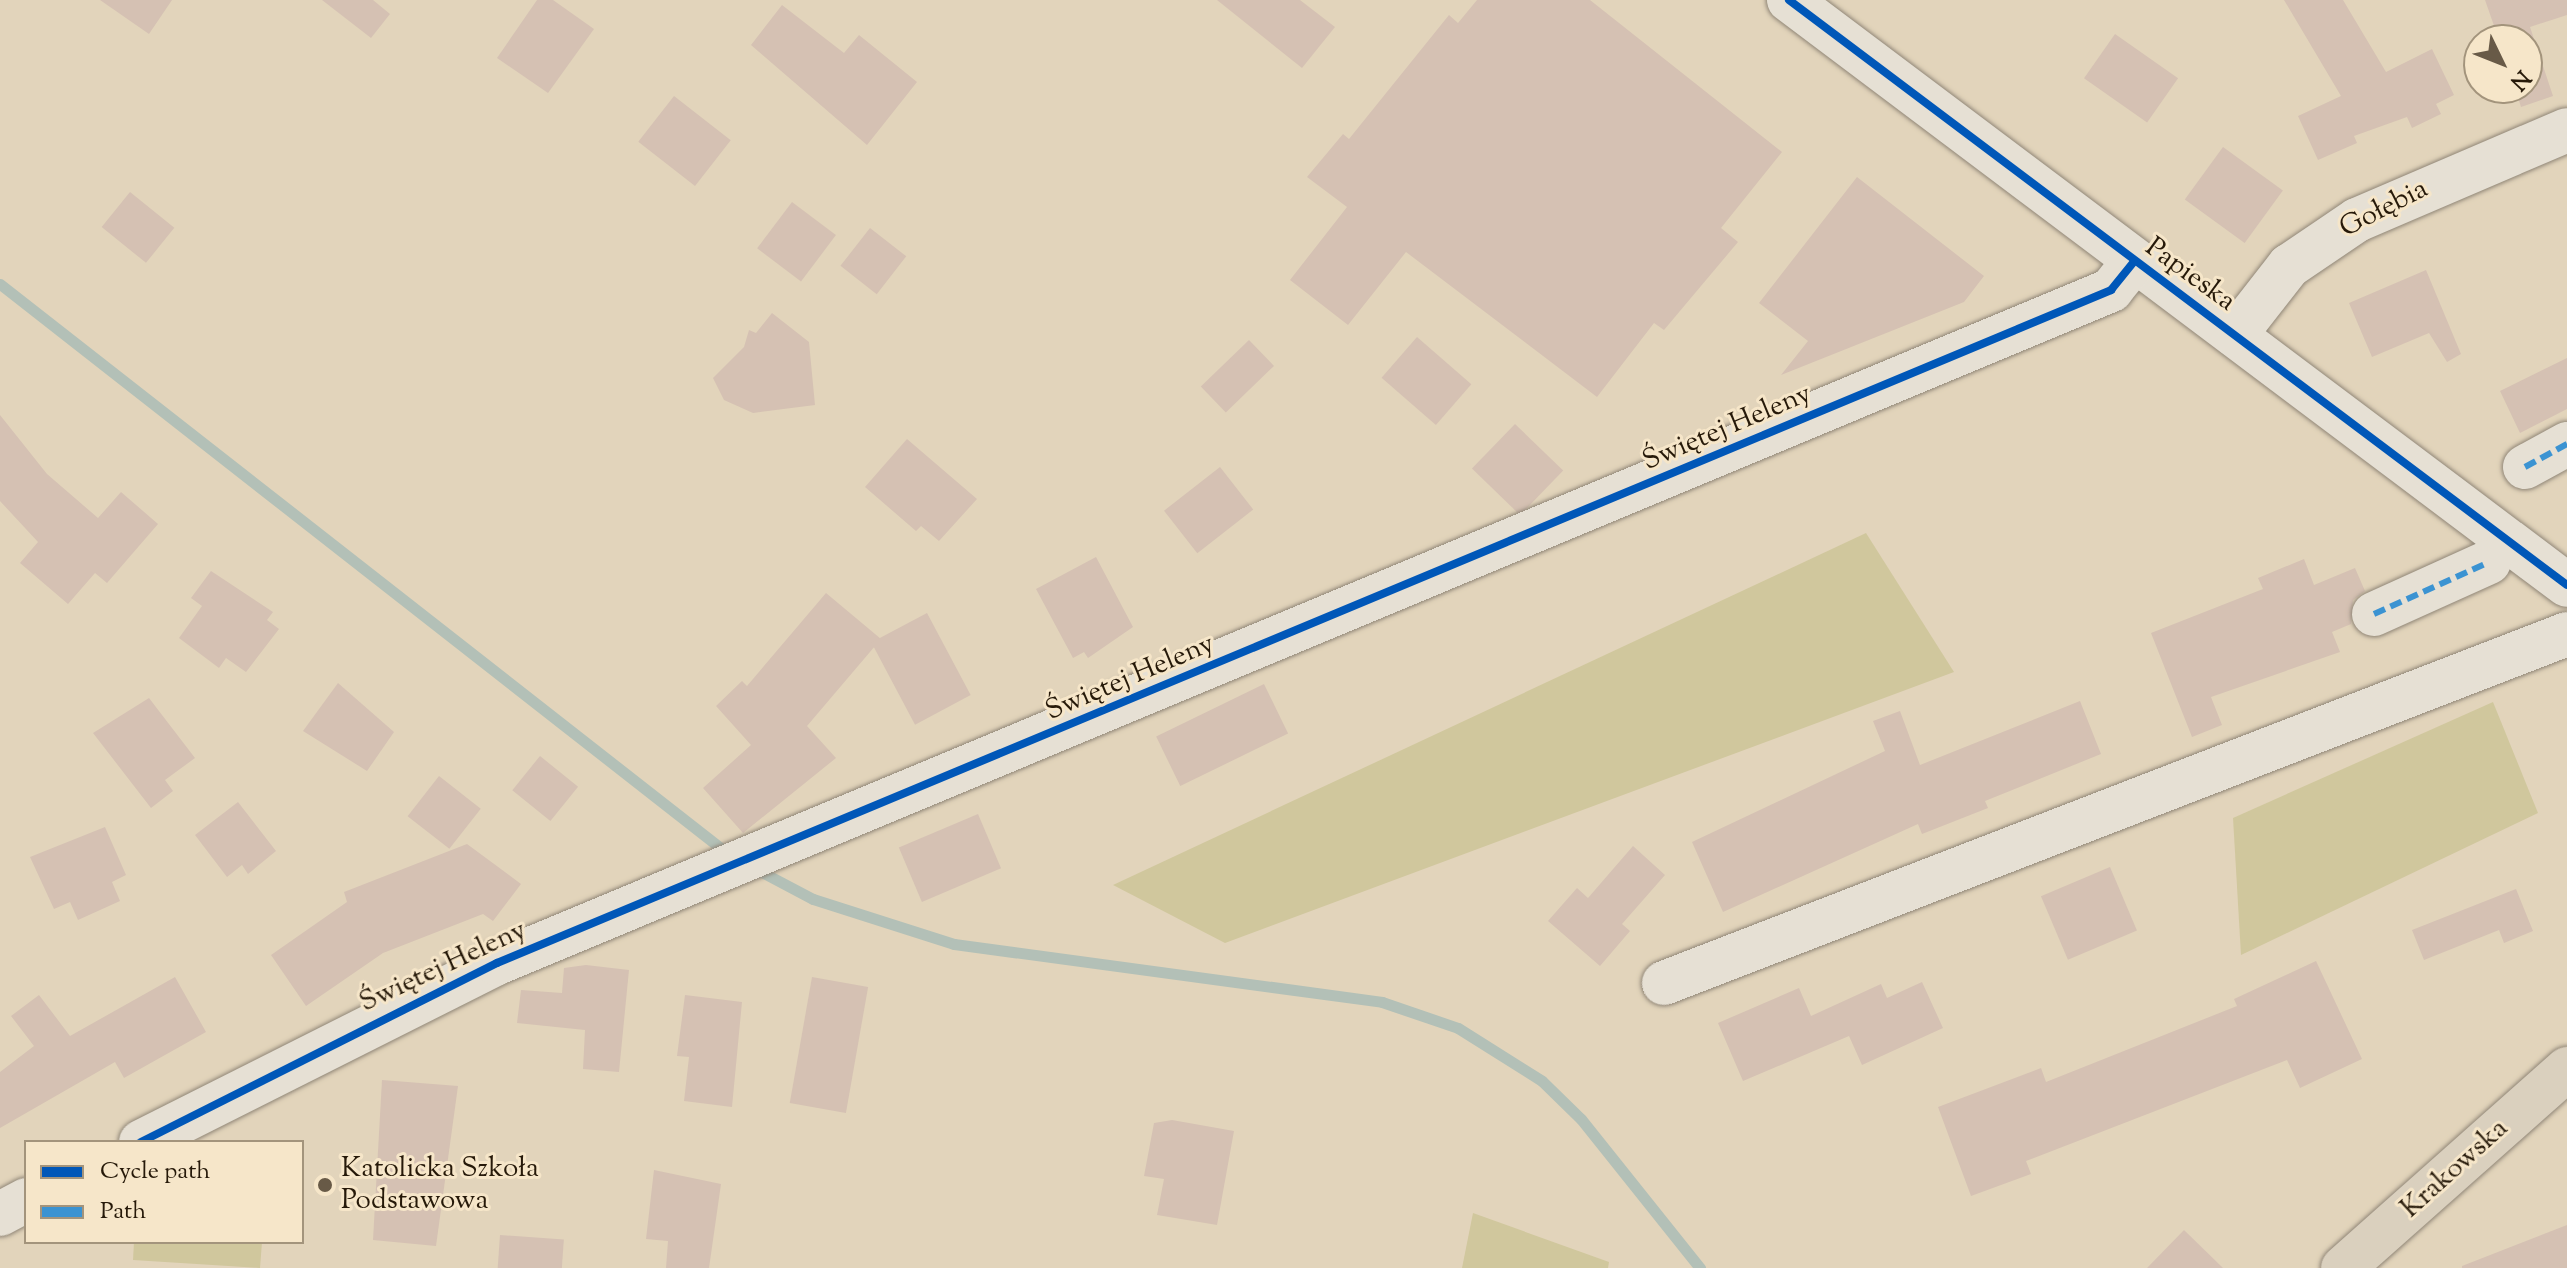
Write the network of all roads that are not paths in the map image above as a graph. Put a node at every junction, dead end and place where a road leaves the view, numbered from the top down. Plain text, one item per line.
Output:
1 (1789, 0) edge
2 (2567, 130) edge
3 (2134, 262) junction
4 (2235, 335) junction
5 (2567, 444) edge
6 (2525, 467) dead end
7 (2489, 562) dead end
8 (2567, 585) edge
9 (2374, 614) dead end
10 (2567, 634) edge
11 (1664, 983) dead end
12 (2567, 1069) edge
13 (145, 1140) edge
14 (24, 1201) edge
15 (0, 1214) edge
16 (2343, 1268) edge

1 - 3 street, Papieska
2 - 4 street, Gołębia
3 - 4 street, Papieska
3 - 13 street, Świętej Heleny
4 - 8 street, Papieska
5 - 6 street
7 - 9 street
10 - 11 street
12 - 16 main road, Krakowska
14 - 15 street

